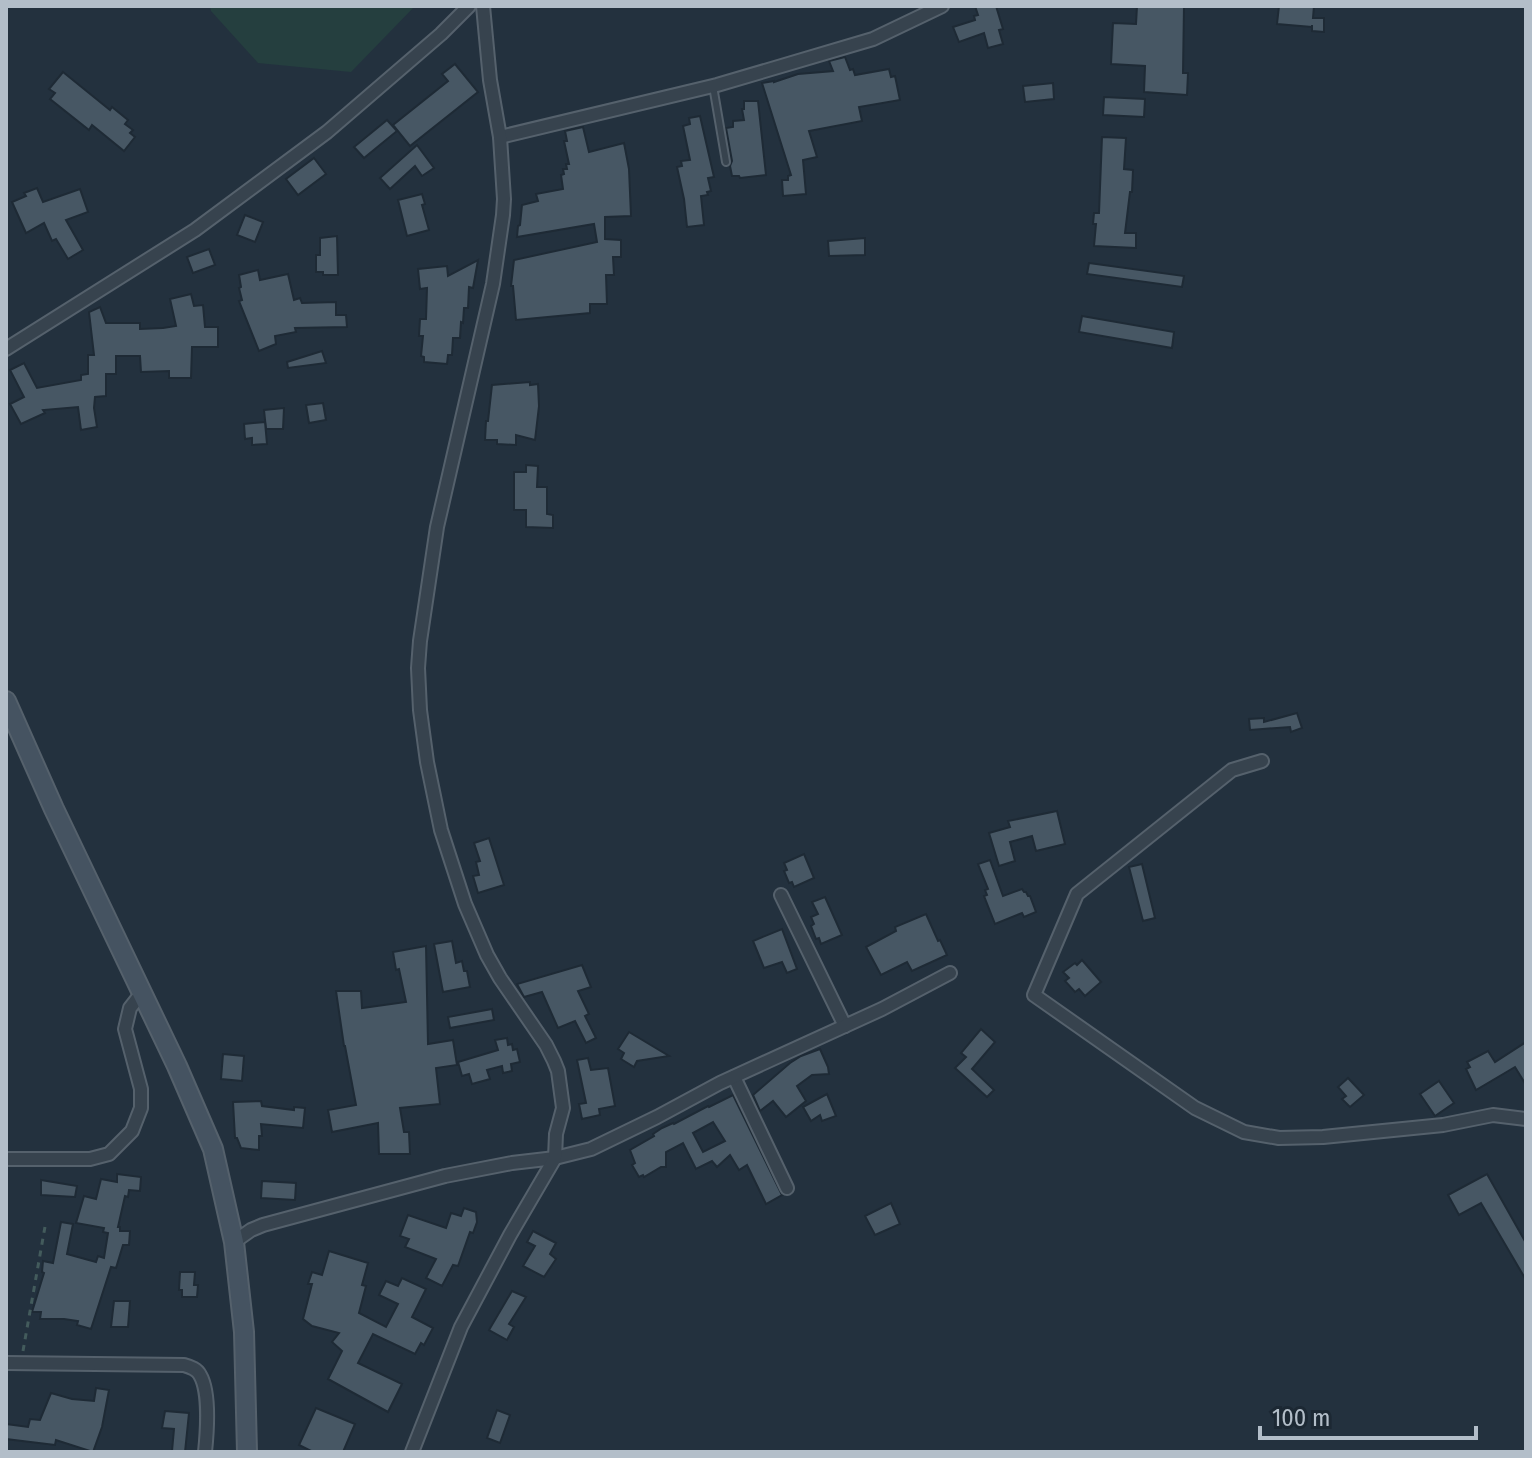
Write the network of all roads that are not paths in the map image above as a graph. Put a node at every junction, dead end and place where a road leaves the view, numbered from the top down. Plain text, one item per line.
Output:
1 (469, 6) edge
2 (483, 6) edge
3 (942, 6) edge
4 (713, 86) junction
5 (500, 137) junction
6 (726, 162) dead end
7 (6, 349) edge
8 (6, 701) edge
9 (1262, 761) dead end
10 (781, 895) dead end
11 (950, 973) dead end
12 (141, 994) junction
13 (845, 1026) junction
14 (734, 1077) junction
15 (1526, 1119) edge
16 (555, 1158) junction
17 (6, 1159) edge
18 (787, 1188) dead end
19 (234, 1242) junction
20 (6, 1363) edge
21 (205, 1452) edge
22 (247, 1452) edge
23 (412, 1452) edge

1 - 7 street
2 - 5 street
3 - 4 street
4 - 5 street
4 - 6 lane
5 - 16 street
8 - 12 main road
9 - 15 street
10 - 13 street
11 - 13 street
12 - 17 street
12 - 19 main road
13 - 14 street
14 - 16 street
14 - 18 street
16 - 19 street
16 - 23 street
19 - 22 main road
20 - 21 street

